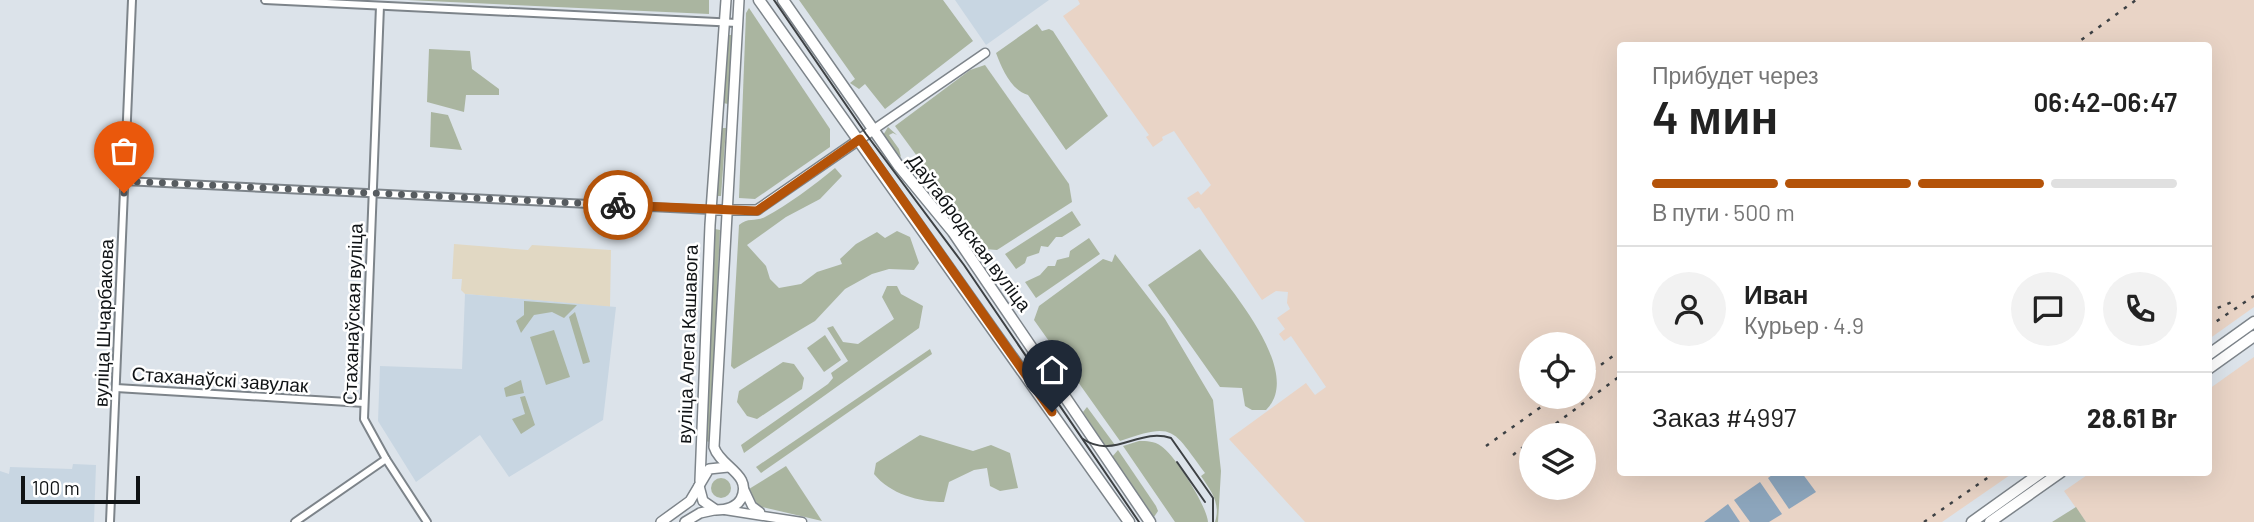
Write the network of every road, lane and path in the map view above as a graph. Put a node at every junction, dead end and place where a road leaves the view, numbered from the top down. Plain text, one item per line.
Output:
1 (132, 0) edge
2 (265, 0) edge
3 (726, 0) edge
4 (738, 0) edge
5 (759, 0) edge
6 (783, 0) edge
7 (380, 6) junction
8 (724, 22) junction
9 (737, 23) junction
10 (985, 52) dead end
11 (717, 117) junction
12 (732, 118) junction
13 (873, 130) junction
14 (860, 139) junction
15 (124, 181) junction
16 (372, 193) junction
17 (711, 210) junction
18 (726, 211) junction
19 (2254, 322) edge
20 (2254, 336) edge
21 (2212, 352) edge
22 (2212, 366) edge
23 (116, 388) junction
24 (364, 403) junction
25 (386, 459) junction
26 (729, 467) junction
27 (2036, 476) edge
28 (2055, 476) edge
29 (699, 483) junction
30 (744, 489) junction
31 (721, 510) junction
32 (762, 514) junction
33 (110, 522) edge
34 (295, 522) edge
35 (428, 522) edge
36 (661, 522) edge
37 (685, 522) edge
38 (802, 522) edge
39 (1129, 522) edge
40 (1150, 522) edge
41 (1972, 522) edge
42 (1990, 522) edge

1 - 15 street, вуліца Шчарбакова
2 - 7 street
3 - 8 main road, вуліца Алега Кашавога
4 - 9 main road, вуліца Алега Кашавога
5 - 14 main road, Даўгабродская вуліца
6 - 13 main road, Даўгабродская вуліца
7 - 8 street
7 - 16 street, Стаханаўская вуліца
8 - 9 street
8 - 11 main road, вуліца Алега Кашавога
9 - 12 main road, вуліца Алега Кашавога
10 - 13 street
11 - 12 main road
11 - 17 main road, вуліца Алега Кашавога
12 - 18 main road, вуліца Алега Кашавога
13 - 14 main road
13 - 40 main road, Даўгабродская вуліца
14 - 18 main road
14 - 39 main road, Даўгабродская вуліца
15 - 16 street
15 - 23 street, вуліца Шчарбакова
16 - 17 street
16 - 24 street, Стаханаўская вуліца
17 - 18 main road
17 - 29 main road, вуліца Алега Кашавога
18 - 26 main road, вуліца Алега Кашавога
19 - 21 main road
20 - 22 main road
23 - 24 street, Стаханаўскі завулак
23 - 33 street, вуліца Шчарбакова
24 - 25 street, Стаханаўская вуліца
25 - 34 street
25 - 35 street, Стаханаўская вуліца
26 - 29 main road
26 - 30 main road
27 - 41 main road
28 - 42 main road
29 - 31 main road
29 - 36 main road
30 - 31 main road
30 - 32 street
31 - 32 street
31 - 37 main road
32 - 38 street

